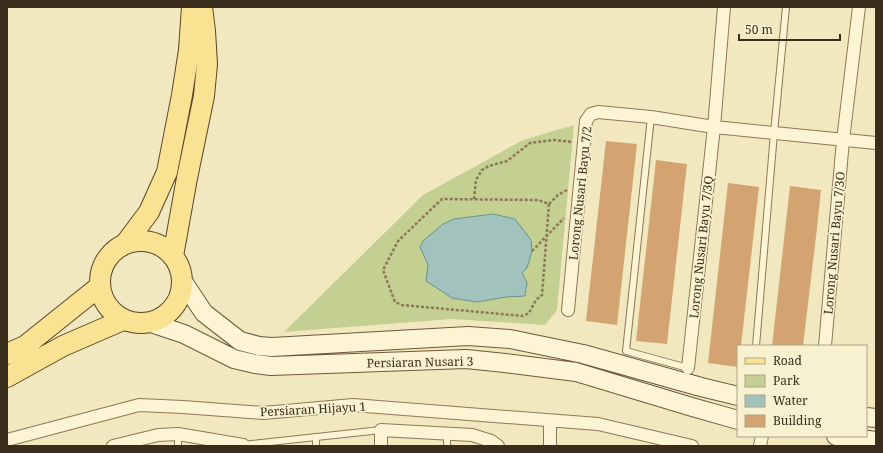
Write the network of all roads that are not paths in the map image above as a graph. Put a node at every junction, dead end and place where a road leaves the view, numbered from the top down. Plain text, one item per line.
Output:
1 (192, 7) edge
2 (202, 7) edge
3 (724, 7) edge
4 (786, 7) edge
5 (859, 7) edge
6 (651, 118) junction
7 (714, 127) junction
8 (774, 133) junction
9 (843, 140) junction
10 (876, 143) edge
11 (125, 244) junction
12 (173, 256) junction
13 (182, 280) junction
14 (100, 286) junction
15 (568, 310) dead end
16 (123, 320) junction
17 (151, 323) junction
18 (756, 345) edge
19 (825, 345) edge
20 (7, 354) edge
21 (688, 368) joint
22 (7, 377) edge
23 (737, 396) edge
24 (550, 420) junction
25 (737, 420) edge
26 (382, 430) junction
27 (447, 434) junction
28 (316, 437) junction
29 (843, 437) edge
30 (7, 440) edge
31 (178, 440) edge
32 (876, 442) edge
33 (243, 445) edge
34 (113, 446) edge
35 (316, 446) edge
36 (381, 446) edge
37 (447, 446) edge
38 (498, 446) edge
39 (550, 446) edge
40 (692, 446) edge
41 (862, 446) edge

1 - 11 main road
2 - 12 main road
3 - 7 street, Lorong Nusari Bayu 7/3Q
4 - 8 lane
5 - 9 street, Lorong Nusari Bayu 7/3O
6 - 7 street
6 - 15 street, Lorong Nusari Bayu 7/2
6 - 21 lane
7 - 8 street
7 - 21 street, Lorong Nusari Bayu 7/3Q
8 - 9 street
8 - 18 lane
9 - 10 street
9 - 19 street, Lorong Nusari Bayu 7/3O
11 - 12 main road
11 - 14 main road
12 - 13 main road
13 - 17 main road
13 - 23 main road, Persiaran Nusari 3
14 - 16 main road
14 - 20 main road
16 - 17 main road
16 - 22 main road
17 - 25 main road, Persiaran Nusari 3
24 - 30 street, Persiaran Hijayu 1
24 - 39 street
24 - 40 street, Persiaran Hijayu 1
26 - 27 street
26 - 28 lane
26 - 36 street
27 - 37 lane
27 - 38 street
28 - 33 lane
28 - 35 lane
29 - 32 main road
31 - 33 street
31 - 34 street
32 - 41 street

